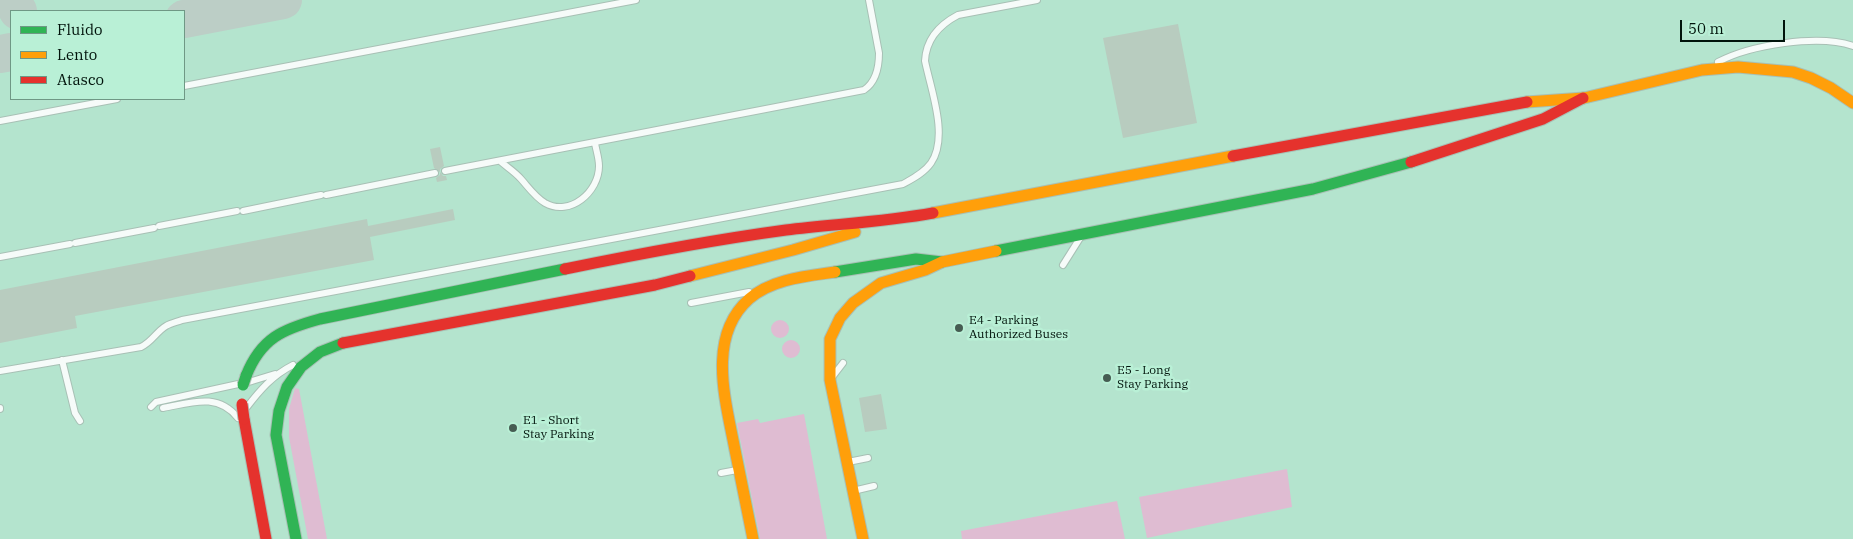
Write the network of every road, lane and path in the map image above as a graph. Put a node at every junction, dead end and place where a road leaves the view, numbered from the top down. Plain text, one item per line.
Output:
1 (636, 0) edge
2 (869, 0) edge
3 (1037, 0) edge
4 (1853, 46) edge
5 (1702, 70) junction
6 (185, 86) edge
7 (1584, 98) junction
8 (111, 100) edge
9 (1853, 103) edge
10 (0, 121) edge
11 (595, 143) junction
12 (500, 161) junction
13 (445, 172) dead end
14 (435, 174) dead end
15 (899, 219) junction
16 (1082, 235) junction
17 (0, 257) edge
18 (942, 262) junction
19 (1062, 265) dead end
20 (763, 290) junction
21 (691, 303) dead end
22 (319, 353) junction
23 (62, 360) junction
24 (843, 363) dead end
25 (0, 371) edge
26 (281, 372) junction
27 (830, 380) junction
28 (150, 407) dead end
29 (163, 408) dead end
30 (80, 421) dead end
31 (240, 421) junction
32 (239, 434) dead end
33 (868, 458) dead end
34 (847, 463) junction
35 (739, 470) junction
36 (721, 473) dead end
37 (874, 486) dead end
38 (853, 491) junction
39 (266, 539) edge
40 (296, 539) edge
41 (753, 539) edge
42 (863, 539) edge

1 - 6 lane
2 - 11 lane
3 - 23 lane
4 - 5 lane
5 - 7 main road
5 - 9 main road
7 - 15 main road
7 - 16 main road
8 - 10 lane
11 - 12 lane
11 - 12 lane
12 - 13 lane
14 - 17 lane
15 - 22 main road
15 - 39 main road, bridge
16 - 18 main road
16 - 19 lane
18 - 20 main road
18 - 27 main road
20 - 21 lane
20 - 35 main road
22 - 26 lane
22 - 40 main road
23 - 25 lane
23 - 30 lane
24 - 27 lane
26 - 28 lane
26 - 31 lane
27 - 34 main road
29 - 31 lane
31 - 32 lane
33 - 34 lane
34 - 38 main road
35 - 36 lane
35 - 41 main road
37 - 38 lane
38 - 42 main road

